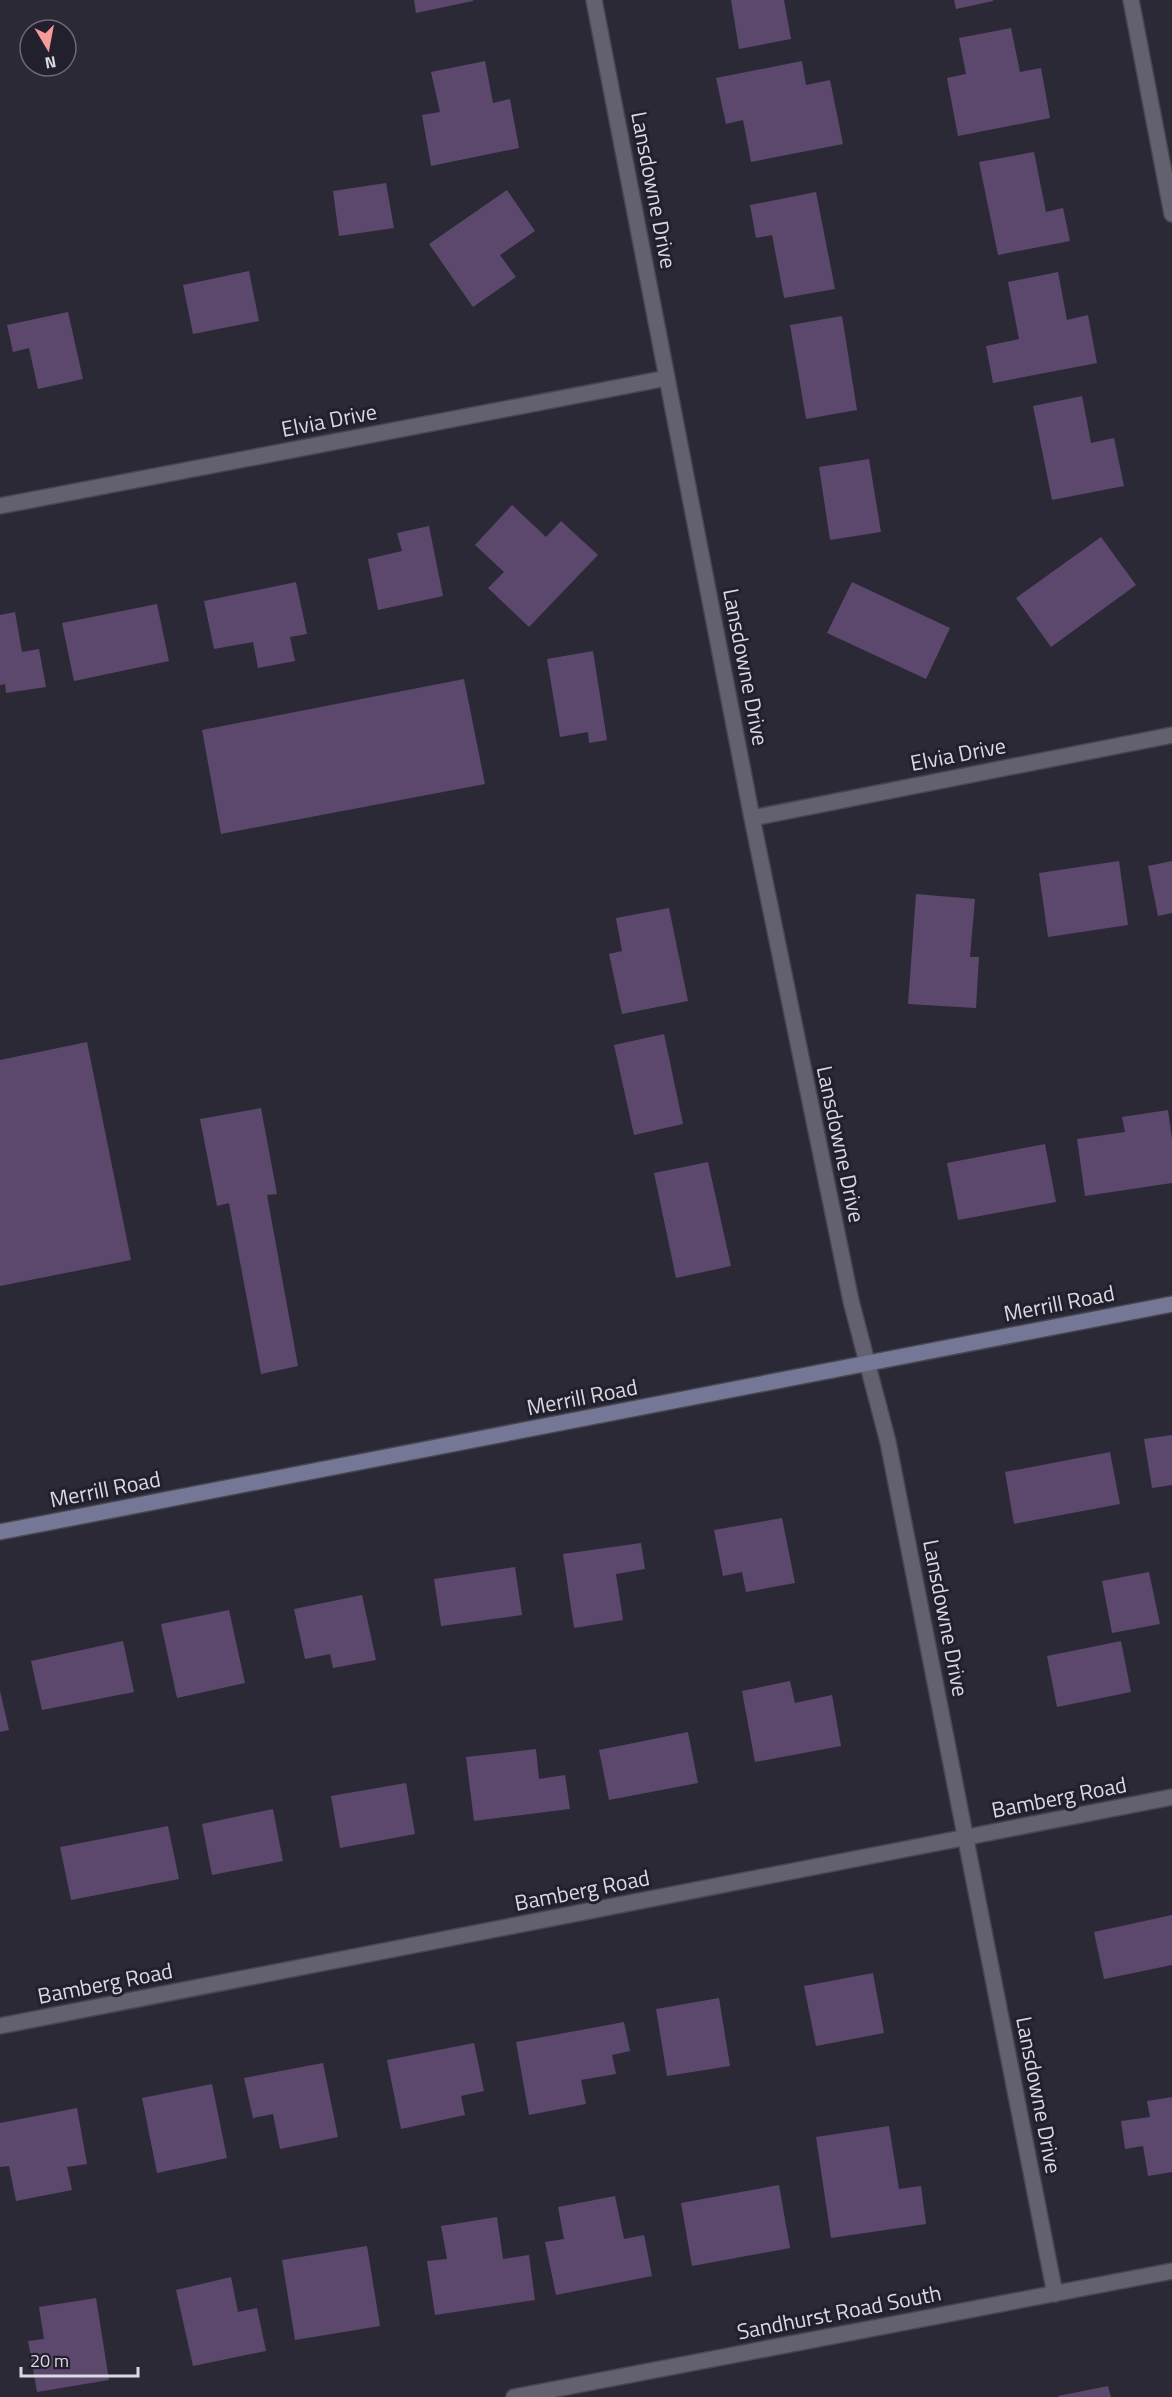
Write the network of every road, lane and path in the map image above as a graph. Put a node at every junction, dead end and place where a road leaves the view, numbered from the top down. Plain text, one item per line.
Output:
1 (594, 0) edge
2 (1131, 0) edge
3 (1172, 214) edge
4 (666, 378) junction
5 (0, 506) edge
6 (1172, 735) edge
7 (752, 818) junction
8 (1172, 1304) edge
9 (868, 1363) junction
10 (0, 1532) edge
11 (1172, 1797) edge
12 (966, 1838) junction
13 (0, 2026) edge
14 (1172, 2271) edge
15 (1055, 2294) junction
16 (514, 2397) edge

1 - 4 street, Lansdowne Drive
2 - 3 street
4 - 5 street, Elvia Drive
4 - 7 street, Lansdowne Drive
6 - 7 street, Elvia Drive
7 - 9 street, Lansdowne Drive
8 - 9 main road, Merrill Road
9 - 10 main road, Merrill Road
9 - 12 street, Lansdowne Drive
11 - 12 street, Bamberg Road
12 - 13 street, Bamberg Road
12 - 15 street, Lansdowne Drive
14 - 15 street, Sandhurst Road South
15 - 16 street, Sandhurst Road South

